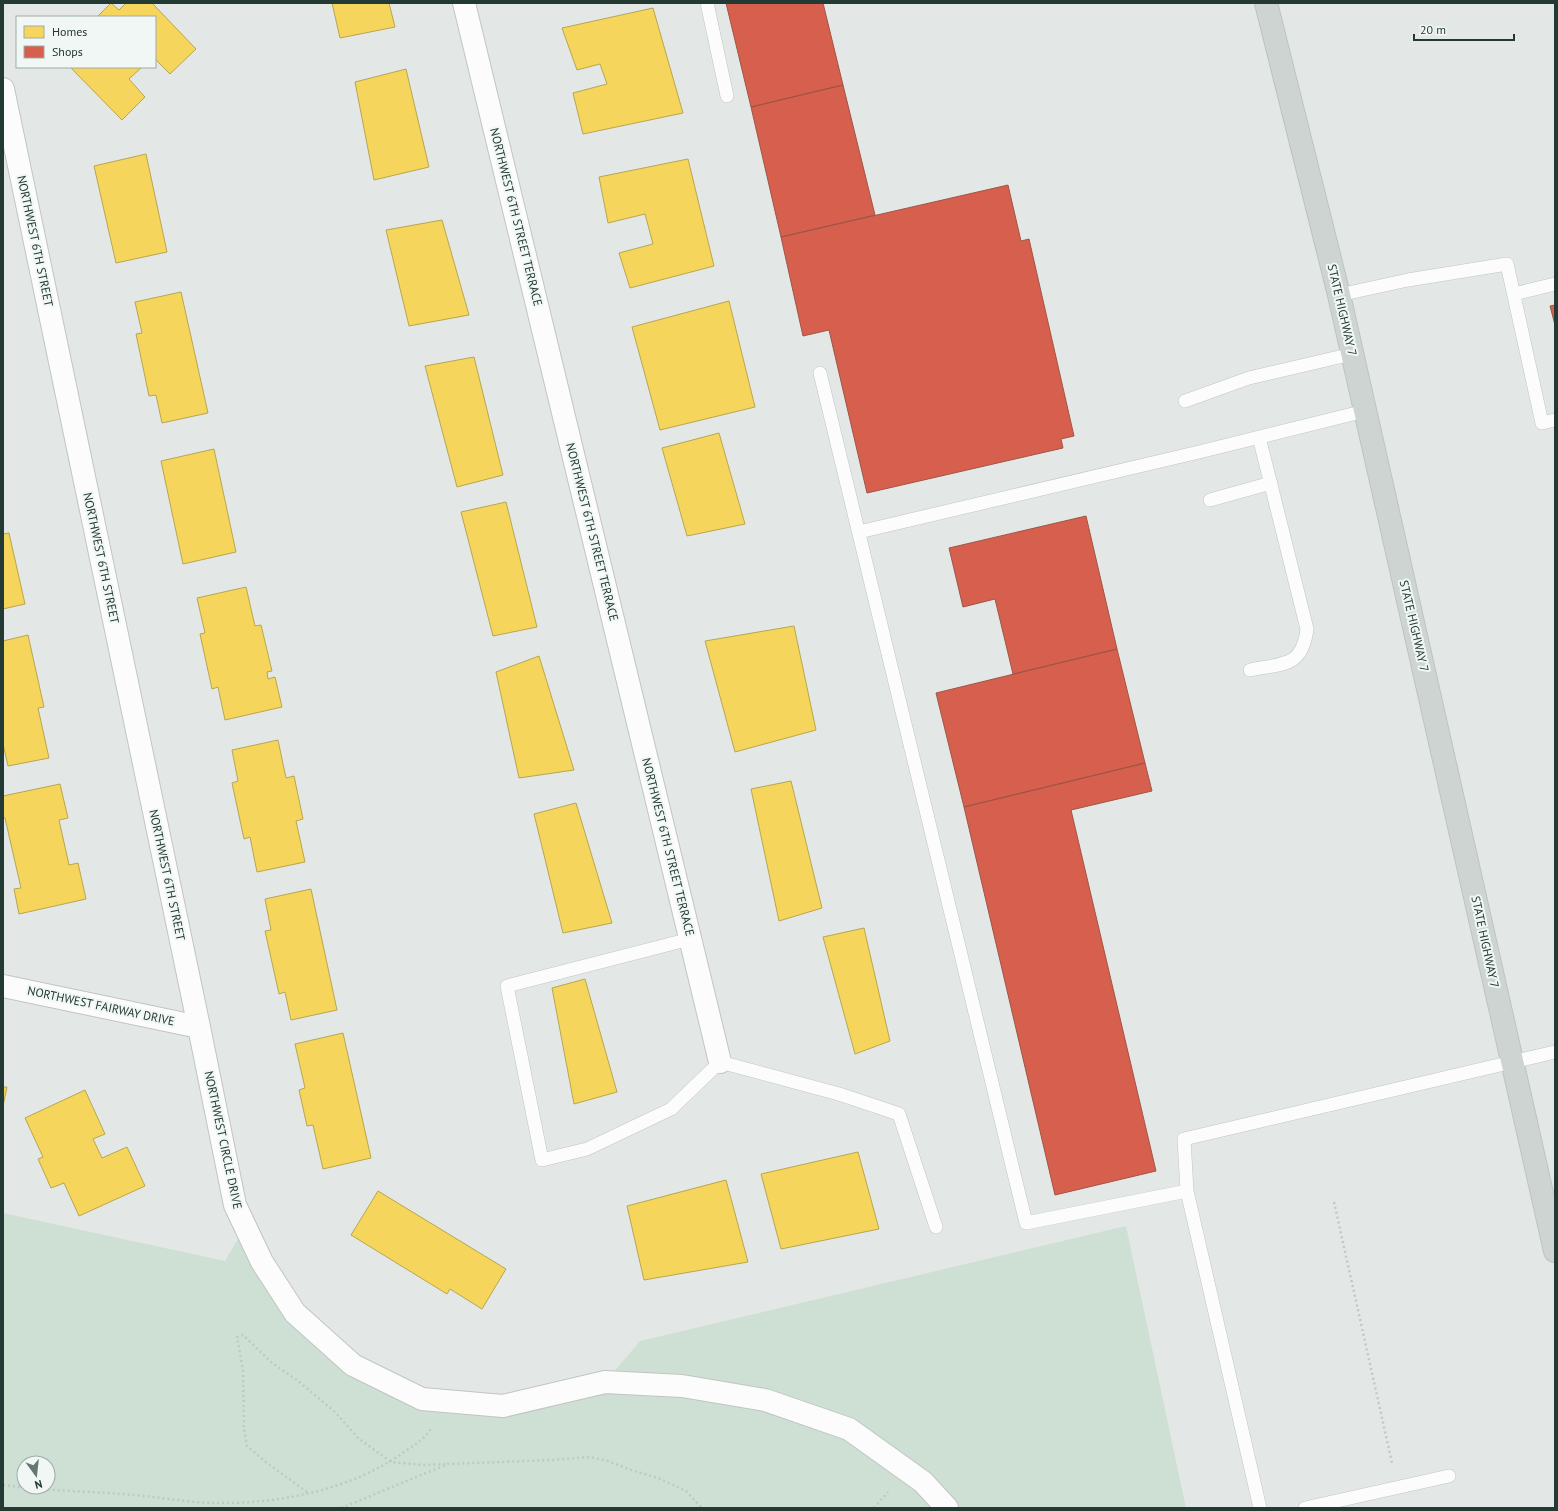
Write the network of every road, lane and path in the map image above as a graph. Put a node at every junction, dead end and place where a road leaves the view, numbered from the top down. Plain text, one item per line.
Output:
1 (464, 3) edge
2 (707, 3) edge
3 (1266, 3) edge
4 (3, 89) edge
5 (727, 96) dead end
6 (1555, 284) edge
7 (1339, 294) junction
8 (1514, 294) junction
9 (1352, 354) junction
10 (820, 373) dead end
11 (1185, 401) dead end
12 (1365, 411) junction
13 (1555, 420) edge
14 (1259, 437) junction
15 (1271, 483) junction
16 (1210, 500) dead end
17 (859, 532) junction
18 (1250, 670) dead end
19 (690, 939) junction
20 (3, 986) edge
21 (199, 1027) junction
22 (1555, 1052) edge
23 (720, 1062) junction
24 (1512, 1063) junction
25 (1187, 1191) junction
26 (1334, 1202) dead end
27 (936, 1227) dead end
28 (1555, 1251) edge
29 (453, 1402) junction
30 (391, 1462) junction
31 (448, 1464) junction
32 (1449, 1476) dead end
33 (3, 1485) edge
34 (1397, 1487) junction
35 (308, 1493) junction
36 (341, 1508) edge
37 (702, 1508) edge
38 (947, 1508) edge
39 (1260, 1508) edge
40 (1304, 1508) edge

1 - 19 street, NORTHWEST 6TH STREET TERRACE
2 - 5 lane
3 - 7 main road, STATE HIGHWAY 7
4 - 21 street, NORTHWEST 6TH STREET
6 - 8 lane
7 - 8 lane
7 - 9 main road, STATE HIGHWAY 7
8 - 13 lane
9 - 11 lane
9 - 12 main road, STATE HIGHWAY 7
10 - 17 lane
12 - 14 lane
12 - 24 main road, STATE HIGHWAY 7
14 - 15 lane
14 - 17 lane
15 - 16 lane
15 - 18 lane
17 - 25 lane
19 - 23 street, NORTHWEST 6TH STREET TERRACE
19 - 23 lane
20 - 21 street, NORTHWEST FAIRWAY DRIVE
21 - 29 street, NORTHWEST CIRCLE DRIVE
22 - 24 lane
23 - 27 lane
24 - 25 lane
24 - 28 main road, STATE HIGHWAY 7
25 - 39 lane
26 - 34 path
29 - 30 path
29 - 38 street, NORTHWEST CIRCLE DRIVE
30 - 31 path
30 - 35 path
30 - 35 path
31 - 36 path
31 - 37 path
32 - 34 lane
33 - 35 path
34 - 40 lane

